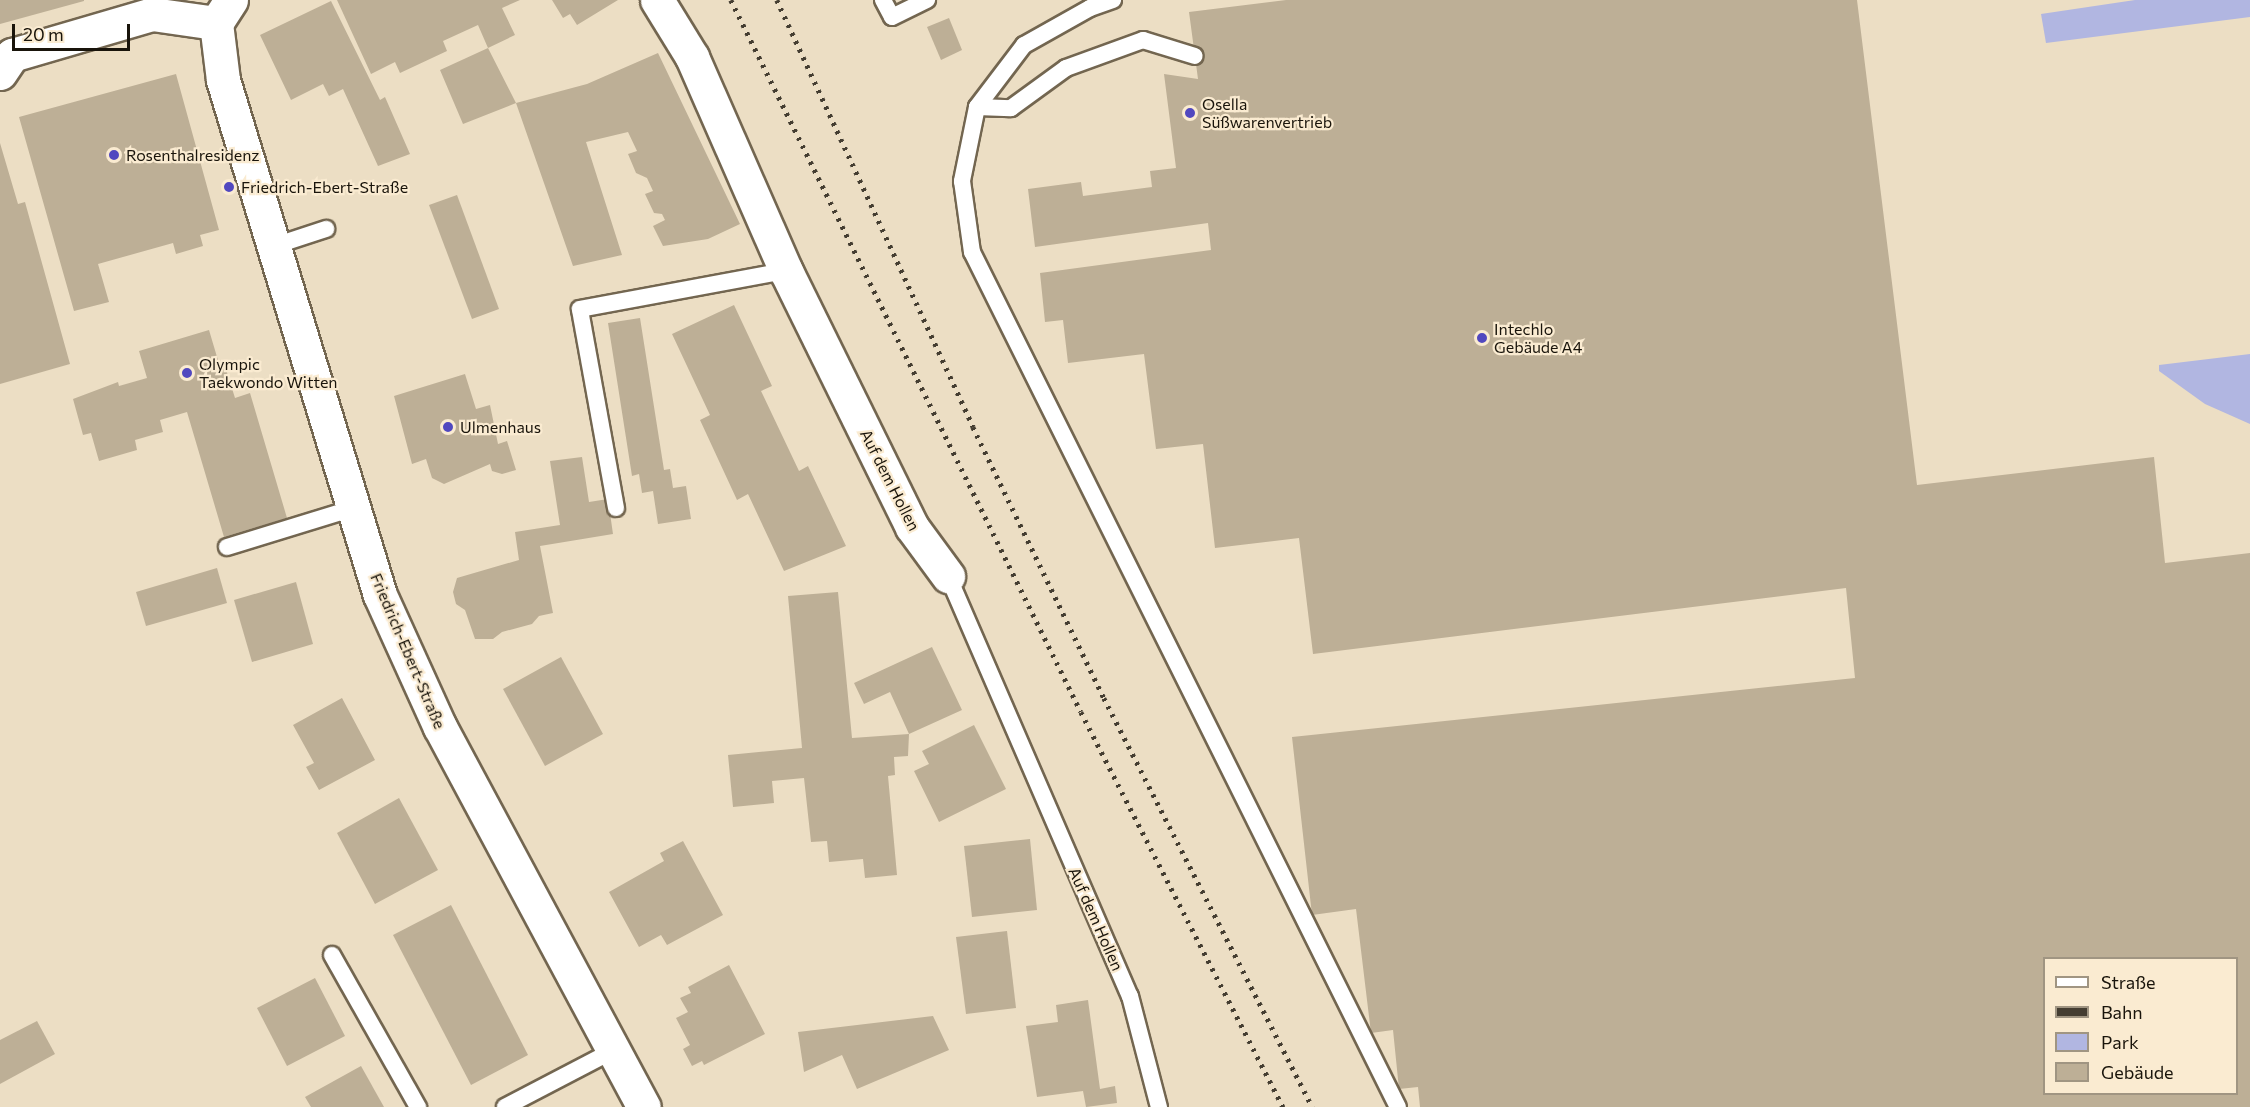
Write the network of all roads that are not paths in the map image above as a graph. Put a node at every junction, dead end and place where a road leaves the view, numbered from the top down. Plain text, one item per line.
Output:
1 (657, 0) edge
2 (883, 0) edge
3 (927, 0) edge
4 (1113, 0) edge
5 (224, 11) edge
6 (1195, 56) dead end
7 (0, 73) edge
8 (977, 107) junction
9 (326, 229) dead end
10 (274, 246) junction
11 (786, 272) junction
12 (354, 508) junction
13 (616, 508) dead end
14 (227, 547) dead end
15 (948, 576) joint
16 (332, 955) dead end
17 (614, 1050) junction
18 (418, 1107) edge
19 (505, 1107) edge
20 (644, 1107) edge
21 (1159, 1107) edge
22 (1398, 1107) edge

1 - 11 street, Auf dem Hollen
2 - 3 lane
4 - 8 lane
5 - 7 street
5 - 10 street, Friedrich-Ebert-Straße
6 - 8 lane
8 - 22 lane
9 - 10 lane
10 - 12 street, Friedrich-Ebert-Straße
11 - 13 lane
11 - 15 street, Auf dem Hollen
12 - 14 lane
12 - 17 street, Friedrich-Ebert-Straße
15 - 21 lane, Auf dem Hollen
16 - 18 lane
17 - 19 lane
17 - 20 street, Friedrich-Ebert-Straße

